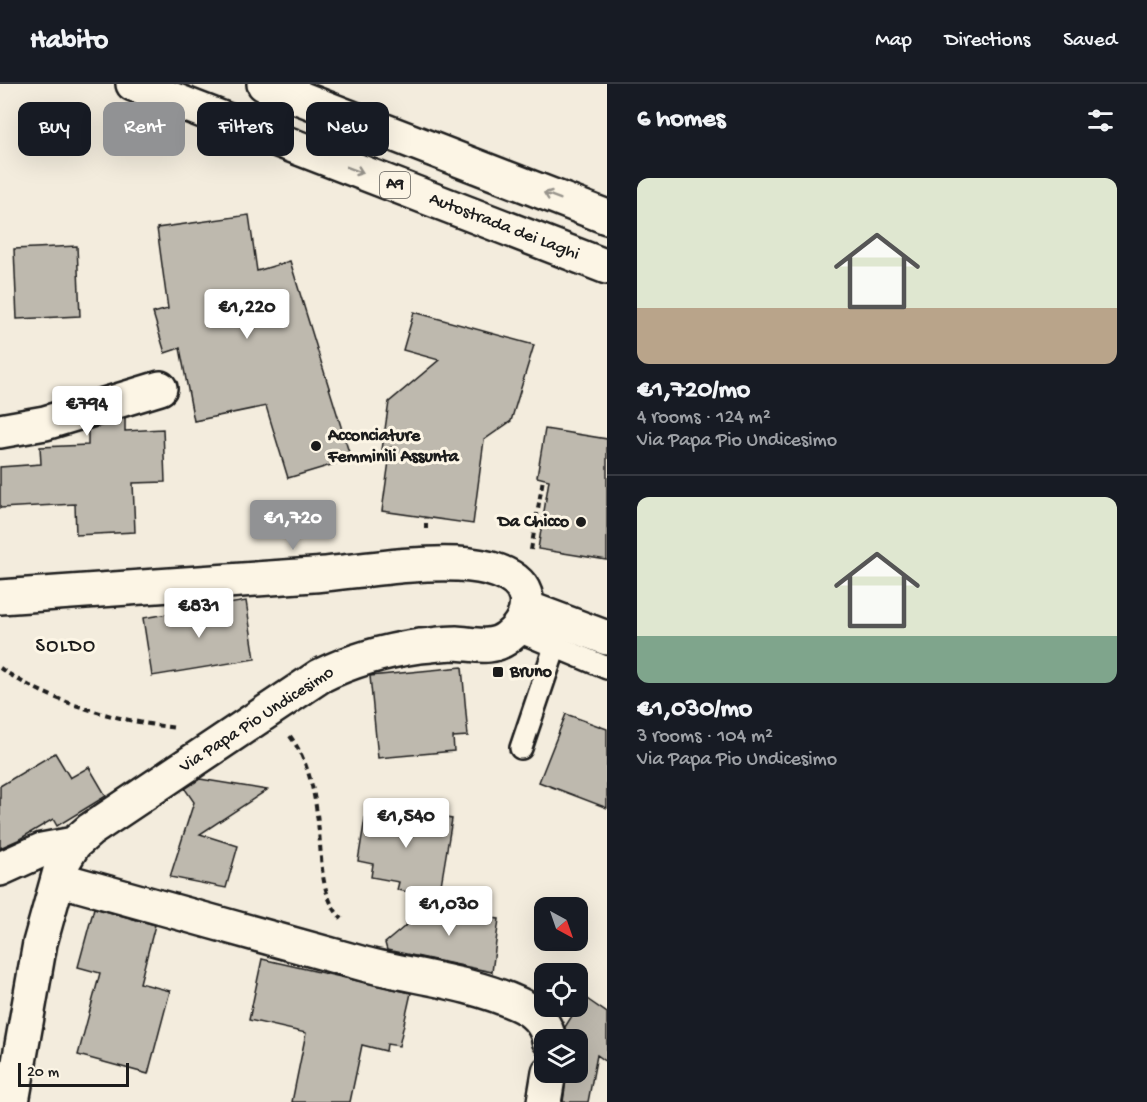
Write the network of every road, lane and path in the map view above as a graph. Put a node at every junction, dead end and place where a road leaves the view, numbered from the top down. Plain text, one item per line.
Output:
1 (133, 84) edge
2 (264, 84) edge
3 (607, 217) edge
4 (607, 267) edge
5 (160, 388) dead end
6 (0, 431) edge
7 (543, 478) dead end
8 (530, 560) dead end
9 (0, 597) edge
10 (522, 619) junction
11 (607, 638) edge
12 (555, 647) junction
13 (0, 668) edge
14 (607, 668) edge
15 (270, 710) junction
16 (233, 734) junction
17 (521, 748) dead end
18 (74, 843) junction
19 (0, 868) edge
20 (58, 879) junction
21 (367, 964) junction
22 (546, 1029) edge
23 (547, 1083) edge
24 (12, 1102) edge
25 (544, 1102) edge

1 -> 4 main road, Autostrada dei Laghi / A9
3 -> 2 main road
5 - 6 main road
7 - 8 path
9 - 10 main road
10 - 11 main road
10 - 12 lane
10 - 15 main road, Via Papa Pio Undicesimo
12 - 14 lane
12 - 17 lane
13 - 16 path
15 - 16 main road, Via Papa Pio Undicesimo
15 - 21 path
16 - 18 main road, Via Papa Pio Undicesimo
18 - 19 main road
18 - 20 main road, Via Papa Pio Undicesimo
20 - 21 main road
20 - 24 main road, Via Papa Pio Undicesimo
21 - 22 main road
23 - 25 main road

